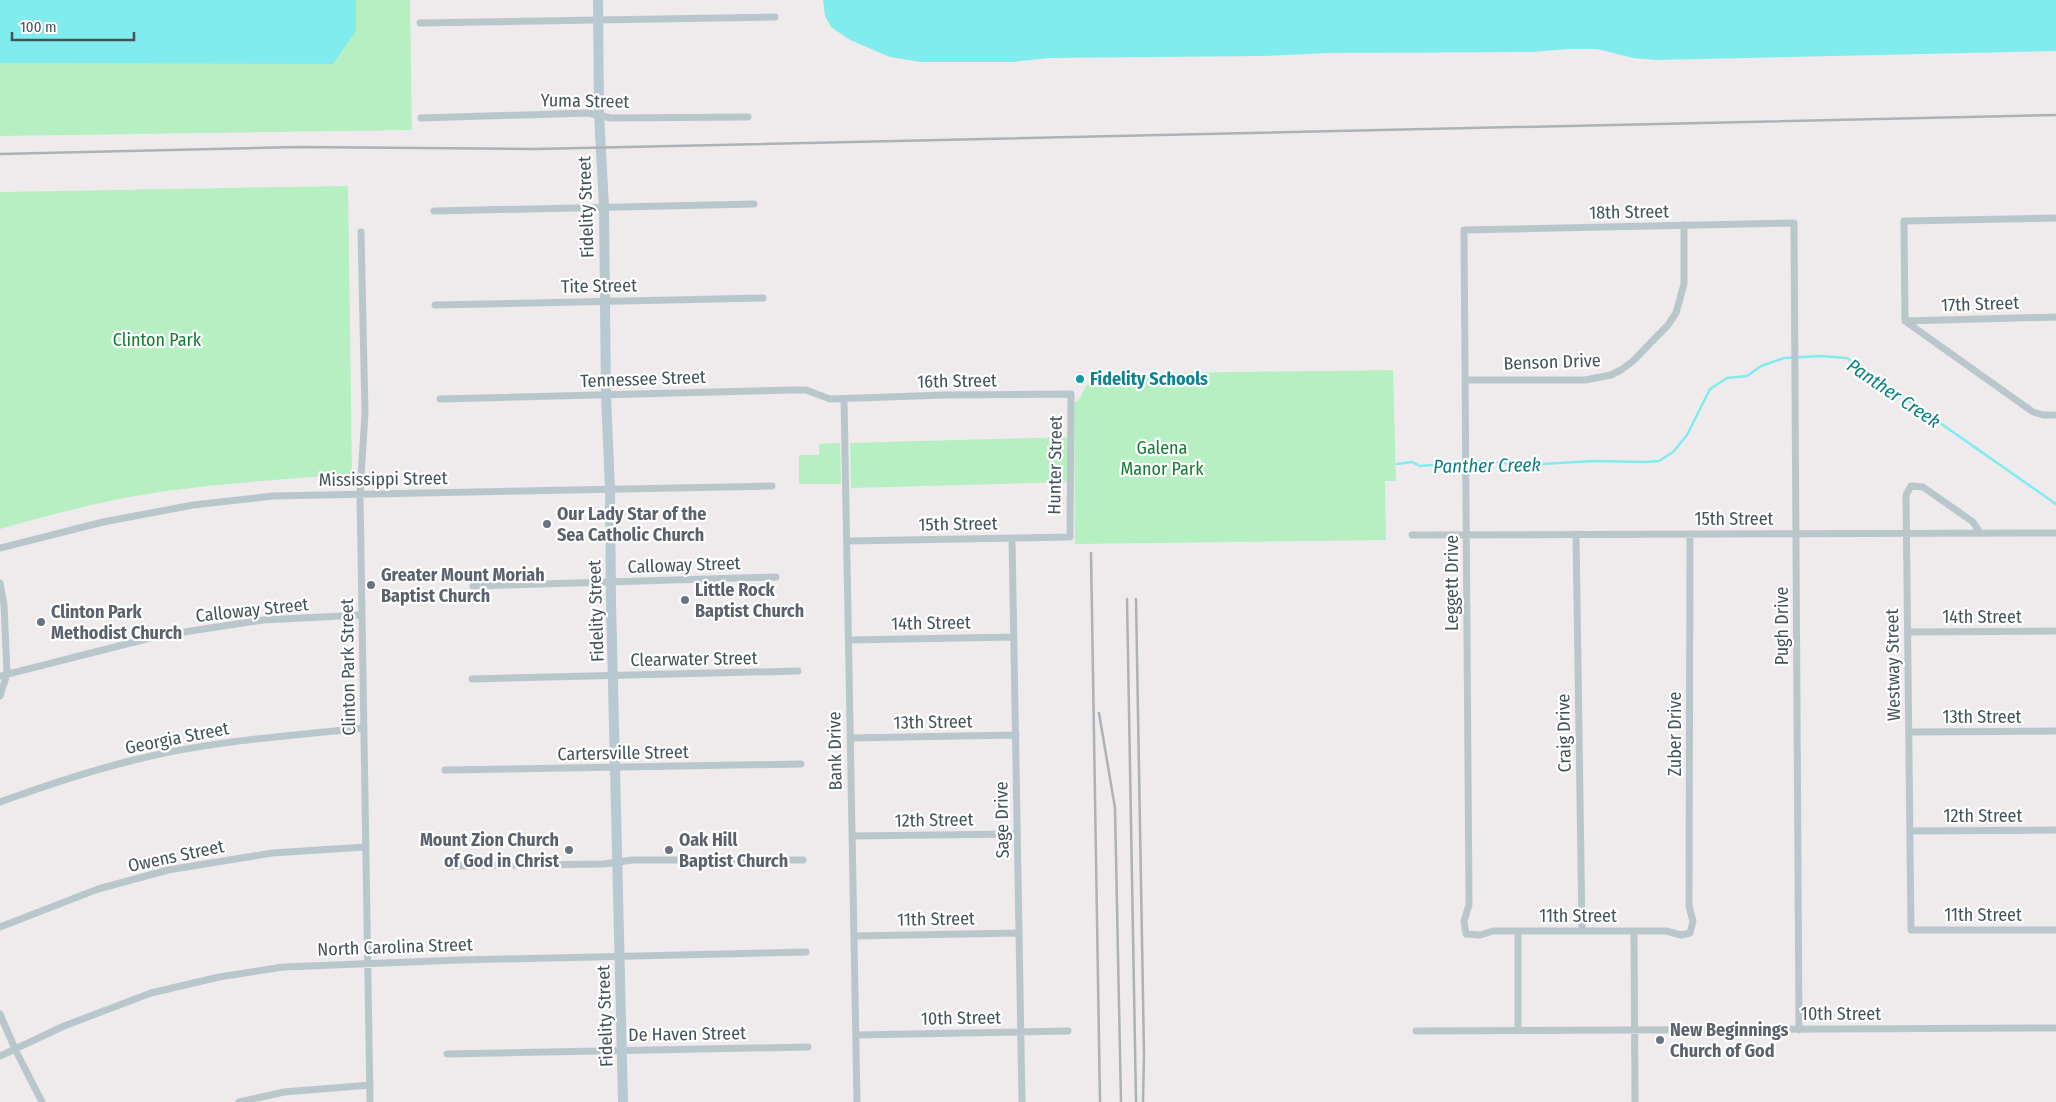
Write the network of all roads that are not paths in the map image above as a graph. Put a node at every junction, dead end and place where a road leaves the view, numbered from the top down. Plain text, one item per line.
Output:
1 (598, 0) edge
2 (774, 16) dead end
3 (599, 20) junction
4 (420, 23) dead end
5 (599, 114) junction
6 (748, 117) dead end
7 (421, 118) dead end
8 (754, 204) dead end
9 (604, 207) junction
10 (434, 211) dead end
11 (2056, 218) edge
12 (1794, 223) joint
13 (1684, 225) junction
14 (1464, 230) joint
15 (361, 232) dead end
16 (763, 298) dead end
17 (606, 301) junction
18 (435, 305) dead end
19 (2056, 316) edge
20 (1905, 321) junction
21 (1465, 380) junction
22 (1071, 394) joint
23 (606, 396) junction
24 (440, 399) dead end
25 (844, 399) junction
26 (2056, 416) edge
27 (772, 486) dead end
28 (610, 489) junction
29 (360, 494) junction
30 (1907, 533) junction
31 (1980, 533) junction
32 (2056, 533) edge
33 (1412, 534) dead end
34 (1466, 534) junction
35 (1576, 534) junction
36 (1690, 534) junction
37 (1796, 534) junction
38 (1070, 537) joint
39 (1012, 538) junction
40 (847, 541) junction
41 (0, 548) edge
42 (776, 578) dead end
43 (610, 582) junction
44 (0, 583) edge
45 (473, 586) dead end
46 (362, 615) junction
47 (2056, 631) edge
48 (1908, 632) junction
49 (1014, 637) junction
50 (849, 640) junction
51 (798, 671) dead end
52 (4, 675) edge
53 (614, 676) junction
54 (472, 679) dead end
55 (0, 696) edge
56 (364, 728) junction
57 (2056, 731) edge
58 (1909, 732) junction
59 (1016, 735) junction
60 (850, 738) junction
61 (801, 764) dead end
62 (615, 769) junction
63 (445, 770) dead end
64 (0, 802) edge
65 (2056, 830) edge
66 (1910, 831) junction
67 (1017, 834) junction
68 (852, 836) junction
69 (366, 847) junction
70 (803, 860) dead end
71 (618, 862) junction
72 (449, 866) dead end
73 (0, 927) edge
74 (1634, 930) junction
75 (1910, 930) joint
76 (2056, 930) edge
77 (1518, 931) junction
78 (1582, 931) junction
79 (1019, 933) junction
80 (1690, 933) joint
81 (1466, 934) joint
82 (854, 936) junction
83 (806, 952) dead end
84 (619, 957) junction
85 (368, 963) junction
86 (0, 1014) edge
87 (2056, 1028) edge
88 (1635, 1030) junction
89 (1799, 1030) junction
90 (1068, 1031) dead end
91 (1416, 1031) dead end
92 (1518, 1031) junction
93 (1021, 1032) junction
94 (856, 1035) junction
95 (808, 1047) dead end
96 (14, 1048) junction
97 (622, 1051) junction
98 (447, 1054) dead end
99 (0, 1056) edge
100 (370, 1085) junction
101 (42, 1102) edge
102 (240, 1102) edge
103 (370, 1102) edge
104 (623, 1102) edge
105 (857, 1102) edge
106 (1022, 1102) edge
107 (1635, 1102) edge

1 - 3 main road, Fidelity Street
2 - 3 street
3 - 4 street
3 - 5 main road, Fidelity Street
5 - 6 street, Yuma Street
5 - 7 street, Yuma Street
5 - 9 main road, Fidelity Street
8 - 9 street
9 - 10 street
9 - 17 main road, Fidelity Street
11 - 20 street
12 - 13 street, 18th Street
12 - 37 street, Pugh Drive
13 - 14 street, 18th Street
13 - 21 street, Benson Drive
14 - 21 street, Leggett Drive
15 - 29 street, Clinton Park Street
16 - 17 street, Tite Street
17 - 18 street, Tite Street
17 - 23 main road, Fidelity Street
19 - 20 street, 17th Street
20 - 26 street
21 - 34 street, Leggett Drive
22 - 25 street, 16th Street
22 - 38 street, Hunter Street
23 - 24 street, Tennessee Street
23 - 25 street, Tennessee Street
23 - 28 main road, Fidelity Street
25 - 40 street, Bank Drive
27 - 28 street, Mississippi Street
28 - 29 street, Mississippi Street
28 - 43 main road, Fidelity Street
29 - 41 street, Mississippi Street
29 - 46 street, Clinton Park Street
30 - 31 street, 15th Street
30 - 31 street, Westway Street
30 - 37 street, 15th Street
30 - 48 street, Westway Street
31 - 32 street, 15th Street
33 - 34 street, 15th Street
34 - 35 street, 15th Street
34 - 81 street, Leggett Drive
35 - 36 street, 15th Street
35 - 78 street, Craig Drive
36 - 37 street, 15th Street
36 - 80 street, Zuber Drive
37 - 89 street, Pugh Drive
38 - 39 street, 15th Street
39 - 40 street, 15th Street
39 - 49 street, Sage Drive
40 - 50 street, Bank Drive
42 - 43 street, Calloway Street
43 - 45 street, Calloway Street
43 - 53 main road, Fidelity Street
44 - 52 street
46 - 52 street, Calloway Street
46 - 56 street, Clinton Park Street
47 - 48 street, 14th Street
48 - 58 street, Westway Street
49 - 50 street, 14th Street
49 - 59 street, Sage Drive
50 - 60 street, Bank Drive
51 - 53 street, Clearwater Street
52 - 55 street
53 - 54 street, Clearwater Street
53 - 62 main road, Fidelity Street
56 - 64 street, Georgia Street
56 - 69 street, Clinton Park Street
57 - 58 street, 13th Street
58 - 66 street, Westway Street
59 - 60 street, 13th Street
59 - 67 street, Sage Drive
60 - 68 street, Bank Drive
61 - 62 street, Cartersville Street
62 - 63 street, Cartersville Street
62 - 71 main road, Fidelity Street
65 - 66 street, 12th Street
66 - 75 street, Westway Street
67 - 68 street, 12th Street
67 - 79 street, Sage Drive
68 - 82 street, Bank Drive
69 - 73 street, Owens Street
69 - 85 street, Clinton Park Street
70 - 71 street
71 - 72 street
71 - 84 main road, Fidelity Street
74 - 78 street, 11th Street
74 - 80 street, 11th Street
74 - 88 street
75 - 76 street, 11th Street
77 - 78 street, 11th Street
77 - 81 street, 11th Street
77 - 92 street
79 - 82 street, 11th Street
79 - 93 street, Sage Drive
82 - 94 street, Bank Drive
83 - 84 street, North Carolina Street
84 - 85 street, North Carolina Street
84 - 97 main road, Fidelity Street
85 - 96 street, North Carolina Street
85 - 100 street, Clinton Park Street
86 - 96 street
87 - 89 street, 10th Street
88 - 89 street, 10th Street
88 - 92 street, 10th Street
88 - 107 street
90 - 93 street, 10th Street
91 - 92 street, 10th Street
93 - 94 street, 10th Street
93 - 106 street, Sage Drive
94 - 105 street, Bank Drive
95 - 97 street, De Haven Street
96 - 99 street, North Carolina Street
96 - 101 street
97 - 98 street, De Haven Street
97 - 104 main road, Fidelity Street
100 - 102 street
100 - 103 street, Clinton Park Street

